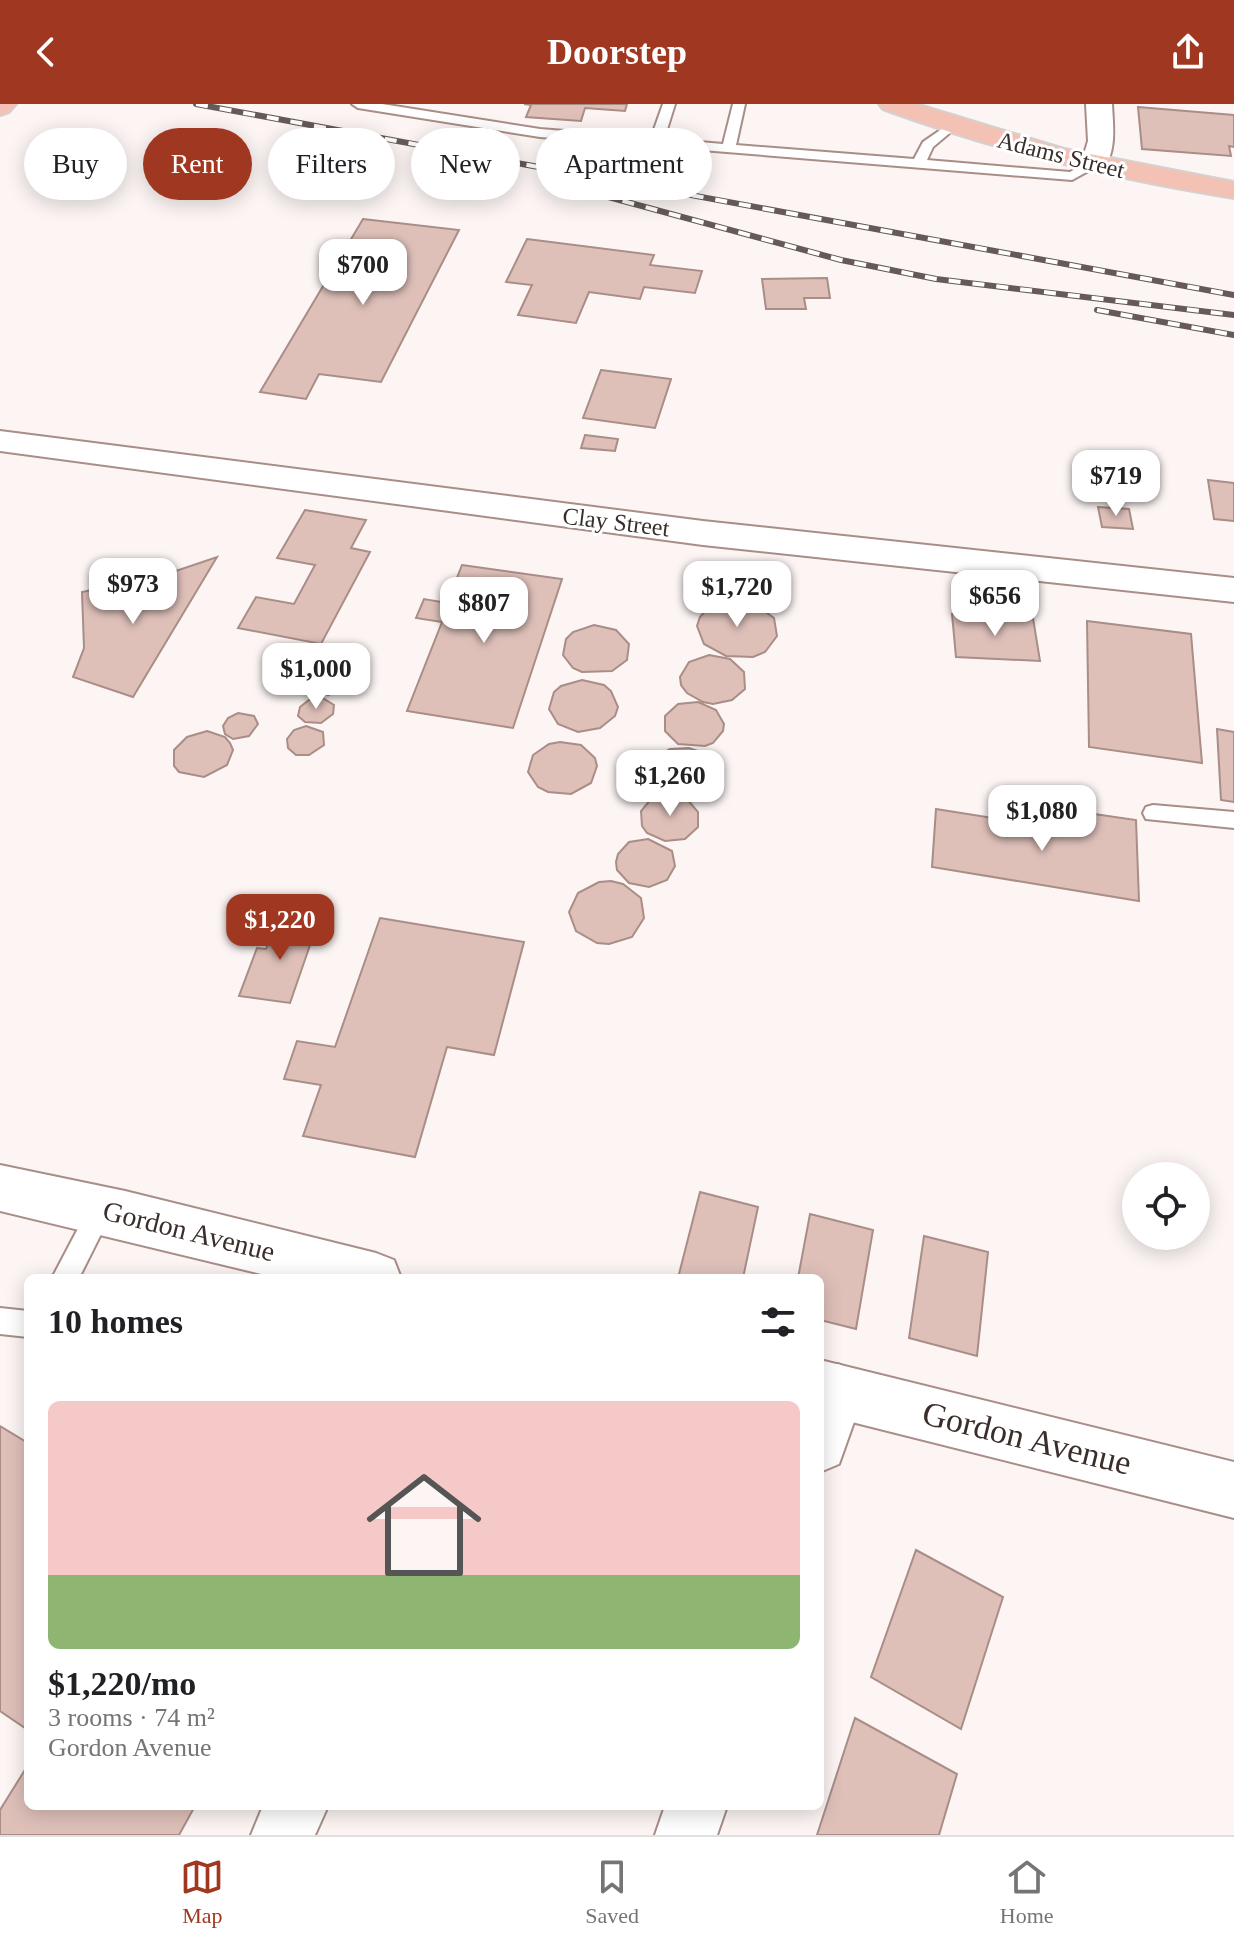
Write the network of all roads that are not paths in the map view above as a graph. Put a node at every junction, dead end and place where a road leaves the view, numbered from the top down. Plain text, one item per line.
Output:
1 (358, 104) edge
2 (669, 104) edge
3 (739, 104) edge
4 (892, 104) edge
5 (1099, 104) edge
6 (952, 126) junction
7 (661, 128) edge
8 (536, 132) edge
9 (712, 147) edge
10 (729, 148) junction
11 (918, 164) junction
12 (1094, 164) junction
13 (1234, 190) edge
14 (0, 441) edge
15 (1234, 591) edge
16 (1153, 813) dead end
17 (1234, 820) edge
18 (0, 1188) edge
19 (101, 1210) junction
20 (67, 1274) edge
21 (360, 1274) edge
22 (0, 1321) edge
23 (24, 1324) edge
24 (829, 1389) edge
25 (824, 1420) edge
26 (1234, 1490) edge
27 (295, 1810) edge
28 (695, 1810) edge
29 (282, 1835) edge
30 (686, 1835) edge

1 - 8 lane
2 - 7 lane
3 - 10 lane
4 - 6 main road, Adams Street
5 - 12 street
6 - 11 lane
6 - 12 main road, Adams Street
9 - 10 lane
10 - 11 lane
11 - 12 lane
12 - 13 main road, Adams Street
14 - 15 street, Clay Street
16 - 17 lane
18 - 19 street, Gordon Avenue
19 - 20 lane
19 - 21 street, Gordon Avenue
22 - 23 lane
24 - 25 street
24 - 26 street, Gordon Avenue
27 - 29 street
28 - 30 street

